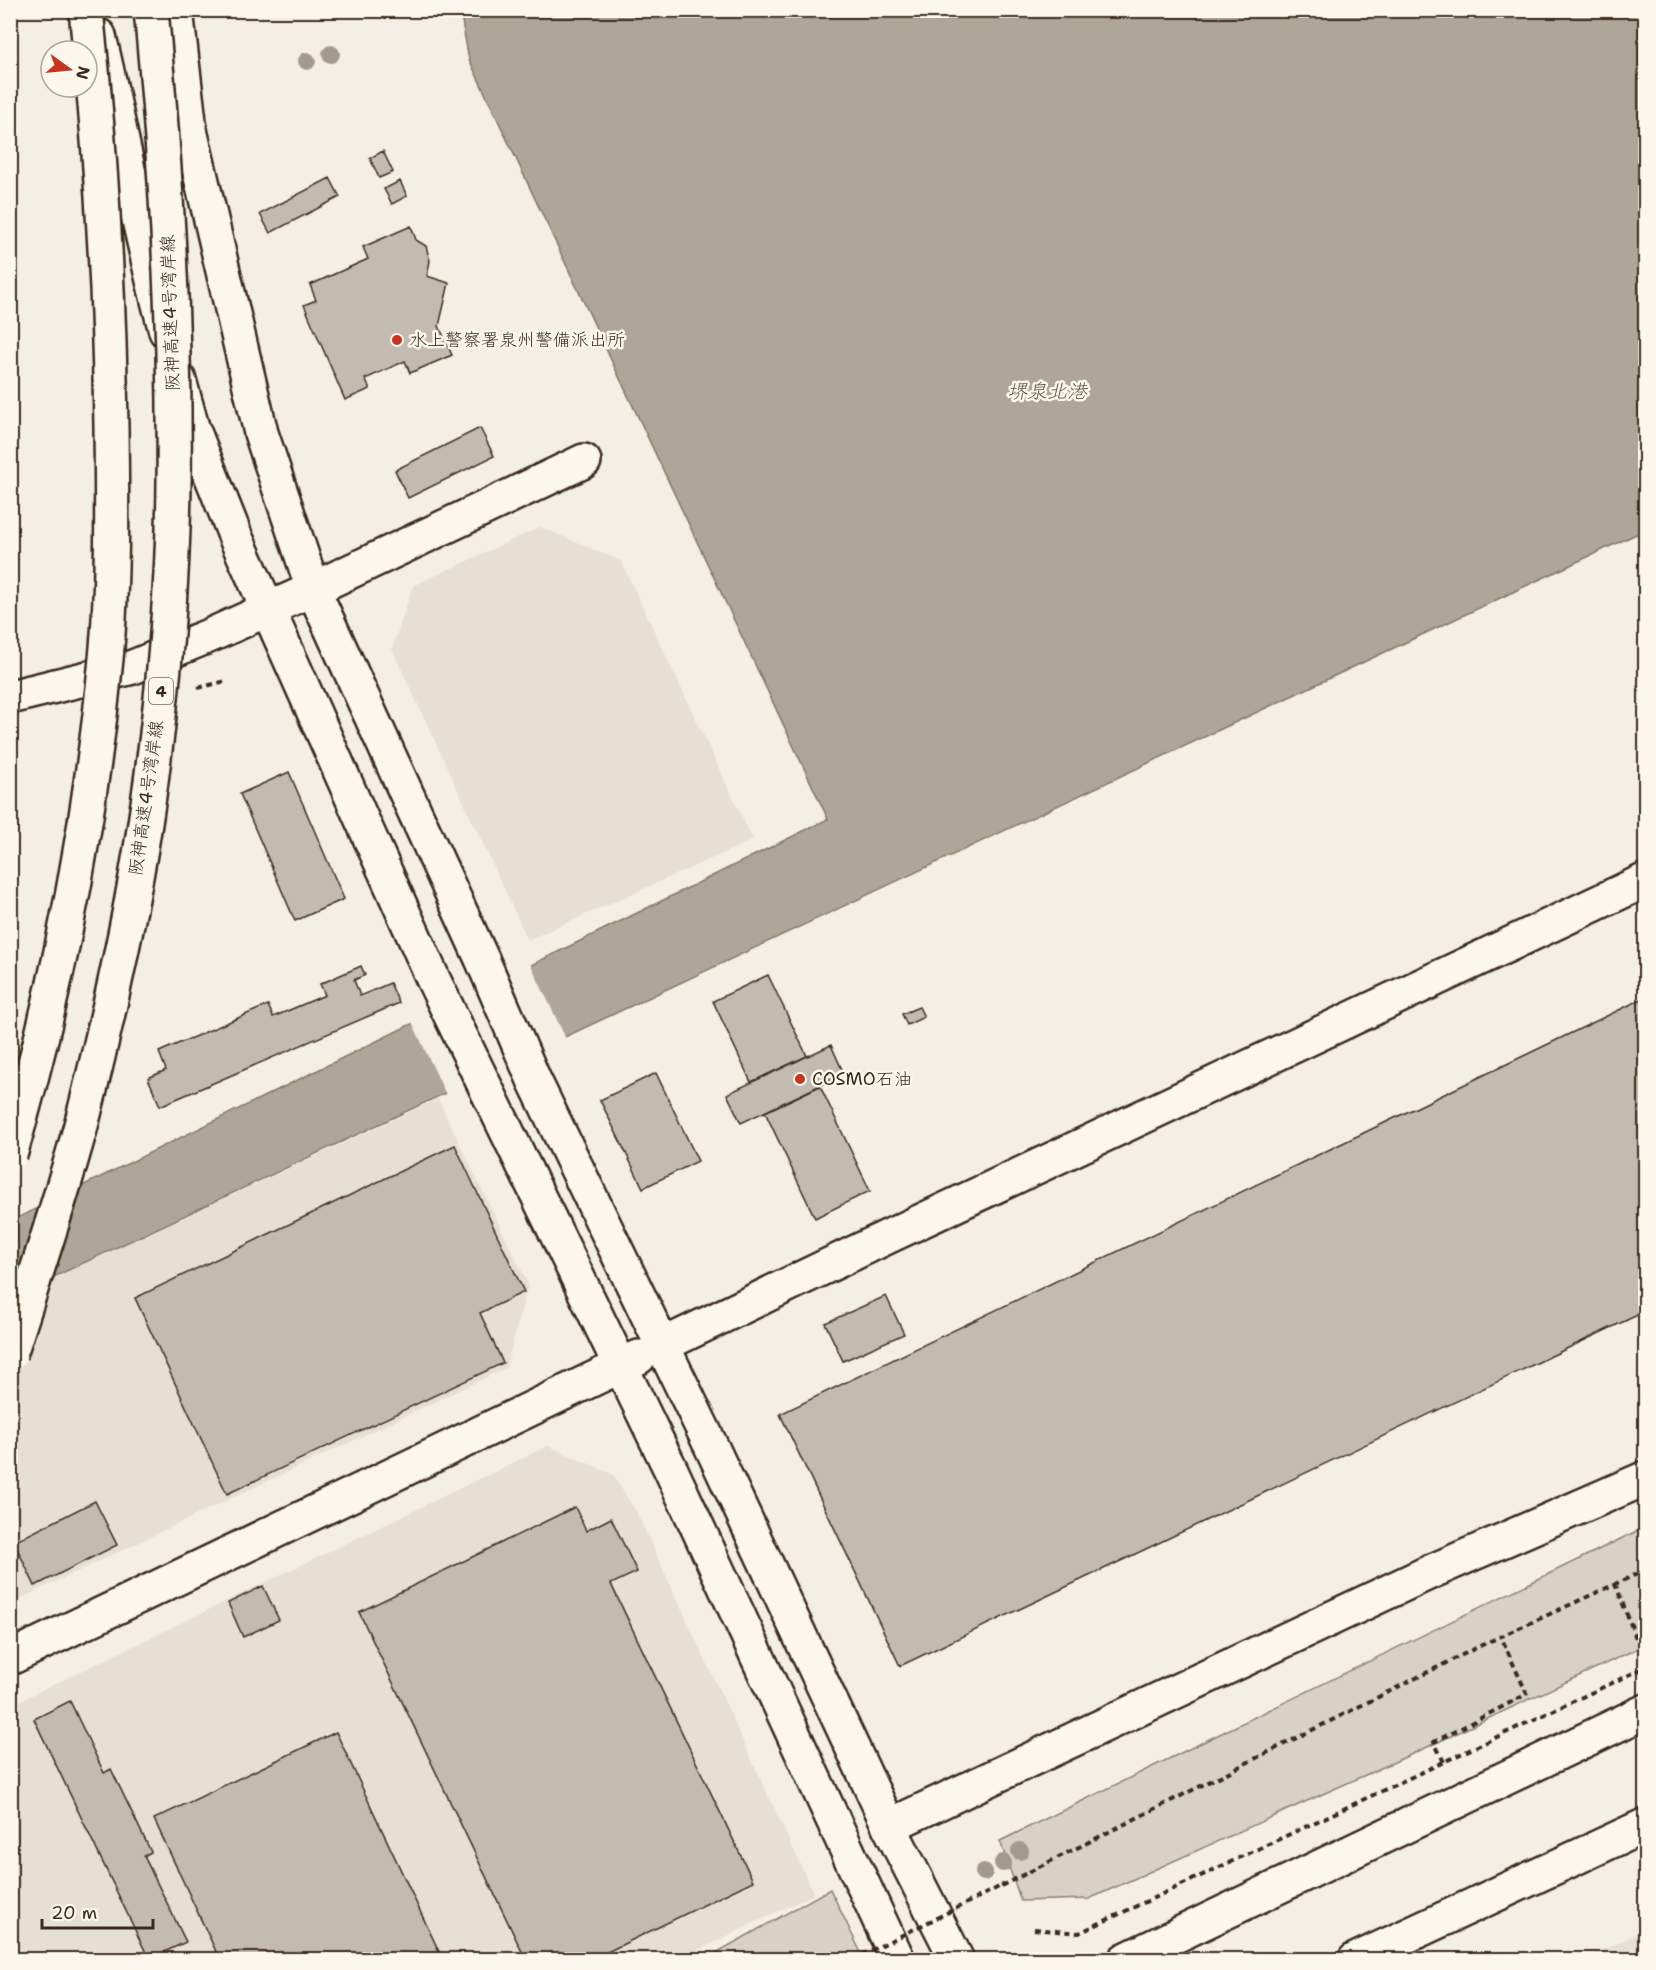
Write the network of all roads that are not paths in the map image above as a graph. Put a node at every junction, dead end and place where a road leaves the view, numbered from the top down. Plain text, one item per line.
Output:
1 (86, 10) edge
2 (93, 10) edge
3 (151, 10) edge
4 (176, 10) edge
5 (584, 461) dead end
6 (313, 589) junction
7 (266, 609) junction
8 (10, 697) edge
9 (1646, 880) edge
10 (10, 1155) edge
11 (663, 1345) junction
12 (10, 1354) edge
13 (621, 1366) junction
14 (1646, 1478) edge
15 (10, 1658) edge
16 (1646, 1711) edge
17 (1646, 1825) edge
18 (889, 1826) junction
19 (898, 1959) edge
20 (957, 1959) edge
21 (1125, 1959) edge
22 (1355, 1959) edge

1 - 10 main road, bridge
2 - 7 main road
3 - 12 main road, 阪神高速4号湾岸線 / 4, bridge
4 - 6 main road
5 - 6 main road
6 - 7 main road
6 - 11 main road
7 - 8 main road
7 - 13 main road
9 - 11 main road
11 - 13 main road
11 - 18 main road
13 - 15 main road
13 - 19 main road
14 - 18 main road
16 - 21 main road
17 - 22 main road
18 - 20 main road

